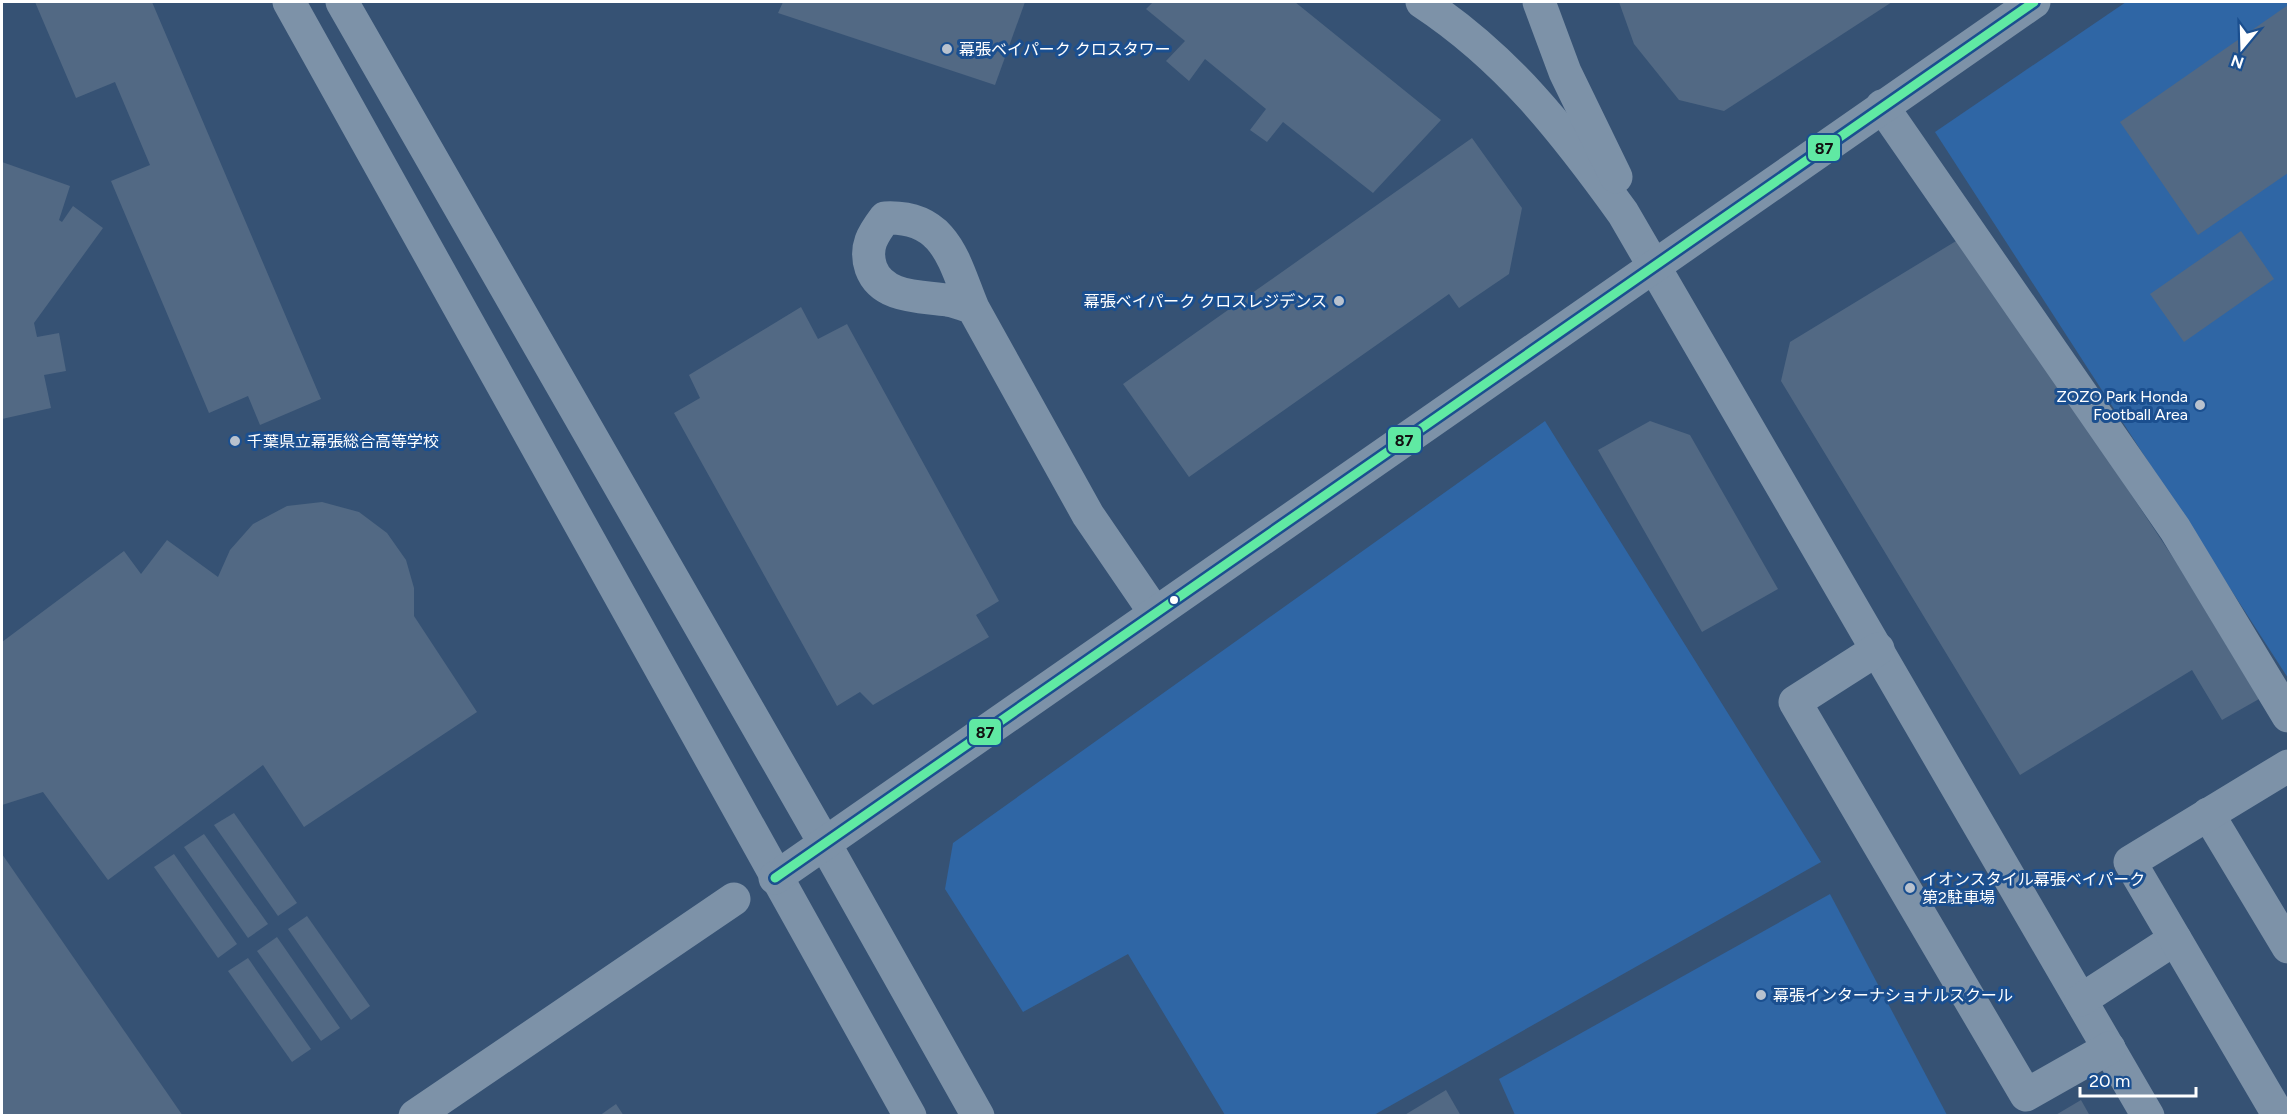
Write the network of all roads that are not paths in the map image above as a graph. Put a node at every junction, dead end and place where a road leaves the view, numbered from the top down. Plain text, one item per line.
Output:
1 (289, 2) edge
2 (342, 2) edge
3 (1422, 2) edge
4 (1539, 2) edge
5 (2034, 2) edge
6 (1882, 106) junction
7 (1654, 264) junction
8 (974, 308) dead end
9 (1155, 613) junction
10 (1878, 649) junction
11 (2289, 716) edge
12 (2289, 766) edge
13 (2208, 814) junction
14 (825, 844) junction
15 (775, 878) junction
16 (734, 899) dead end
17 (2284, 931) edge
18 (2175, 939) junction
19 (2081, 1000) junction
20 (2109, 1048) junction
21 (415, 1116) edge
22 (910, 1116) edge
23 (978, 1116) edge
24 (2148, 1116) edge
25 (2279, 1116) edge

1 - 15 street
2 - 14 street
3 - 7 street
4 - 7 street
5 - 6 street
6 - 7 street
6 - 11 street
7 - 9 street
7 - 10 street
8 - 9 street
9 - 14 street
10 - 19 street
10 - 20 street
12 - 13 street
13 - 17 street
13 - 18 street
14 - 15 street
14 - 23 street
15 - 22 street
16 - 21 street
18 - 19 street
18 - 25 street
19 - 20 street
20 - 24 street

